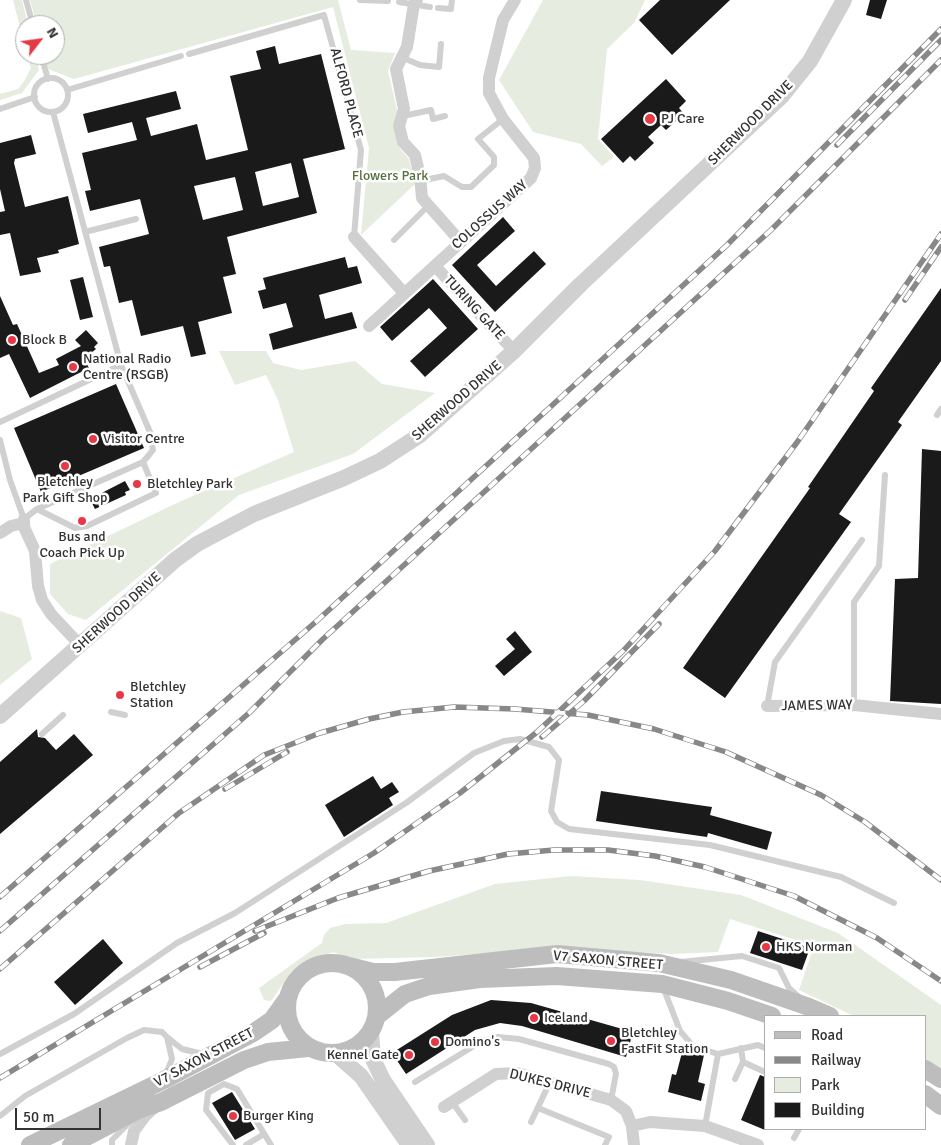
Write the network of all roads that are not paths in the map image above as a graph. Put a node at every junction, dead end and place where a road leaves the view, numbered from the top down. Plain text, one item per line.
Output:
1 (26, 0) edge
2 (360, 0) edge
3 (452, 0) edge
4 (516, 0) edge
5 (844, 0) edge
6 (376, 1) edge
7 (388, 1) dead end
8 (399, 2) dead end
9 (416, 2) edge
10 (30, 15) edge
11 (441, 44) dead end
12 (189, 54) dead end
13 (181, 56) dead end
14 (401, 57) junction
15 (44, 65) edge
16 (48, 79) junction
17 (67, 90) junction
18 (34, 97) junction
19 (0, 110) edge
20 (53, 112) junction
21 (403, 116) junction
22 (445, 116) dead end
23 (502, 119) junction
24 (420, 181) junction
25 (428, 206) junction
26 (136, 219) dead end
27 (85, 232) junction
28 (354, 237) joint
29 (394, 240) dead end
30 (460, 241) junction
31 (435, 266) junction
32 (404, 293) junction
33 (369, 326) dead end
34 (514, 350) junction
35 (121, 365) junction
36 (0, 422) edge
37 (0, 440) edge
38 (143, 462) junction
39 (885, 476) dead end
40 (37, 509) junction
41 (24, 521) junction
42 (0, 533) edge
43 (862, 540) dead end
44 (80, 645) junction
45 (854, 705) junction
46 (767, 706) joint
47 (111, 712) dead end
48 (941, 714) edge
49 (63, 715) dead end
50 (125, 715) dead end
51 (0, 716) edge
52 (42, 734) dead end
53 (894, 903) dead end
54 (659, 963) junction
55 (349, 966) junction
56 (662, 984) junction
57 (287, 999) junction
58 (809, 1007) junction
59 (769, 1015) edge
60 (828, 1015) edge
61 (374, 1025) junction
62 (167, 1037) junction
63 (308, 1048) junction
64 (741, 1048) junction
65 (764, 1048) edge
66 (0, 1054) edge
67 (336, 1054) junction
68 (718, 1054) junction
69 (210, 1055) junction
70 (743, 1062) junction
71 (926, 1070) edge
72 (764, 1072) edge
73 (735, 1079) dead end
74 (941, 1079) edge
75 (164, 1080) junction
76 (415, 1082) dead end
77 (549, 1084) junction
78 (926, 1095) edge
79 (611, 1100) junction
80 (161, 1102) junction
81 (448, 1104) joint
82 (941, 1106) edge
83 (538, 1108) junction
84 (0, 1116) edge
85 (465, 1120) dead end
86 (531, 1122) dead end
87 (632, 1126) junction
88 (705, 1126) junction
89 (798, 1130) edge
90 (264, 1134) junction
91 (794, 1138) dead end
92 (744, 1142) edge
93 (422, 1144) edge
94 (30, 1145) edge
95 (71, 1145) edge
96 (112, 1145) edge
97 (131, 1145) edge
98 (233, 1145) edge
99 (246, 1145) edge
100 (271, 1145) edge
101 (605, 1145) edge
102 (634, 1145) edge
103 (758, 1145) edge

1 - 10 lane
2 - 6 lane
3 - 9 lane
4 - 23 street, COLOSSUS WAY
5 - 34 street, SHERWOOD DRIVE
6 - 7 lane
8 - 9 lane
9 - 14 street
11 - 14 lane
12 - 28 lane, ALFORD PLACE
13 - 17 lane
14 - 21 street
15 - 16 lane
16 - 17 lane
16 - 18 lane
17 - 20 lane
18 - 19 lane
18 - 20 lane
20 - 27 lane
21 - 22 lane
21 - 24 street
23 - 24 lane
23 - 30 street, COLOSSUS WAY
24 - 25 street
25 - 29 lane
25 - 30 street
26 - 27 lane
27 - 35 lane
28 - 32 street, ALFORD PLACE
30 - 31 street, COLOSSUS WAY
31 - 32 street, COLOSSUS WAY
31 - 34 street, TURING GATE
32 - 33 street, COLOSSUS WAY
34 - 44 street, SHERWOOD DRIVE
35 - 36 lane
35 - 38 lane
37 - 41 lane
38 - 40 lane
38 - 40 lane
39 - 45 lane
40 - 41 lane
41 - 42 street
41 - 44 street
43 - 46 lane, JAMES WAY
44 - 51 street, SHERWOOD DRIVE
45 - 46 street, JAMES WAY
45 - 48 street, JAMES WAY
47 - 50 lane
49 - 52 lane
53 - 66 lane
54 - 55 main road, V7 SAXON STREET
54 - 58 main road, V7 SAXON STREET
54 - 58 lane
55 - 57 main road
55 - 61 main road
56 - 59 main road, V7 SAXON STREET
56 - 61 main road, V7 SAXON STREET
56 - 68 lane
57 - 63 main road
57 - 69 main road, V7 SAXON STREET
58 - 60 main road, V7 SAXON STREET
61 - 67 main road
61 - 93 street
62 - 69 lane
62 - 75 lane
62 - 84 lane
63 - 67 main road
63 - 80 main road, V7 SAXON STREET
64 - 65 lane
64 - 68 lane
64 - 70 lane
67 - 93 street
68 - 88 lane
69 - 75 main road, V7 SAXON STREET
70 - 72 lane
70 - 73 lane
71 - 74 main road
75 - 94 main road, V7 SAXON STREET
76 - 79 lane
77 - 79 street, DUKES DRIVE
77 - 81 street, DUKES DRIVE
77 - 83 lane
78 - 82 main road
79 - 87 street, DUKES DRIVE
80 - 95 main road, V7 SAXON STREET
80 - 96 lane
80 - 97 street
81 - 85 lane
83 - 86 lane
83 - 101 lane
87 - 88 street
87 - 102 street, DUKES DRIVE
88 - 92 street
89 - 91 lane
90 - 98 lane
90 - 99 lane
90 - 100 lane
92 - 103 street

